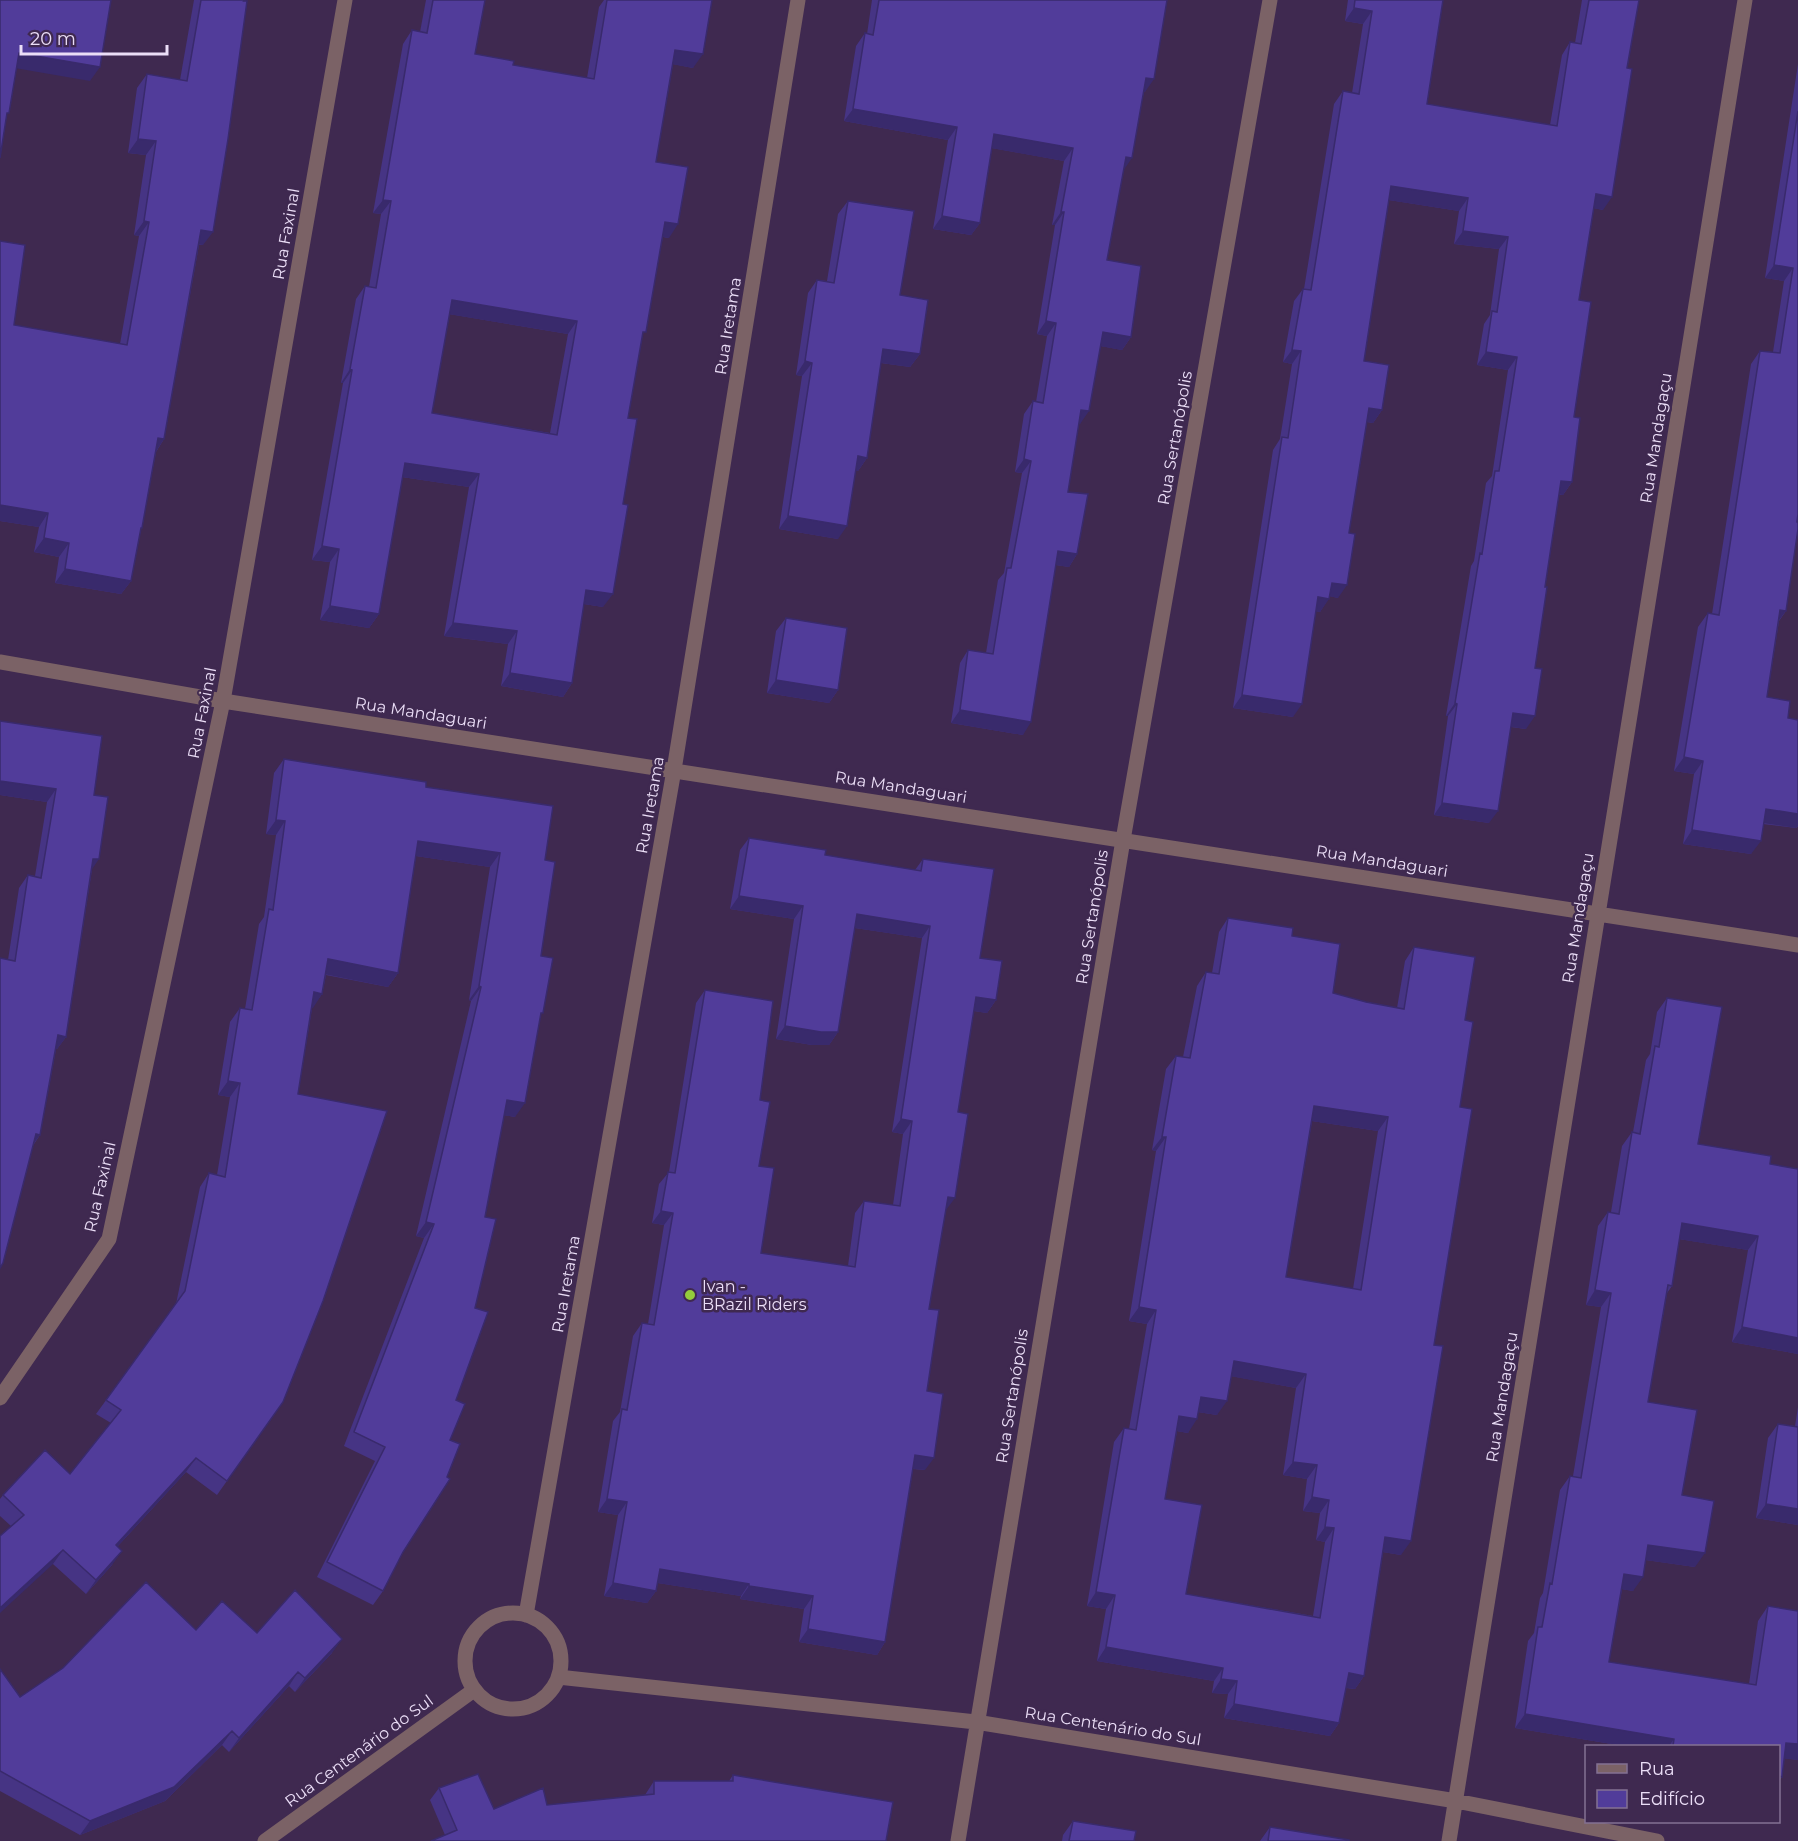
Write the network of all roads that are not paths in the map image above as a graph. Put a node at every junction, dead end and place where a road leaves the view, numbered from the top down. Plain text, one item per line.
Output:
1 (345, 0) edge
2 (798, 0) edge
3 (1270, 0) edge
4 (1745, 0) edge
5 (0, 662) edge
6 (223, 701) junction
7 (674, 770) junction
8 (1123, 840) junction
9 (1597, 913) junction
10 (1798, 945) edge
11 (0, 1398) edge
12 (526, 1614) junction
13 (558, 1677) junction
14 (474, 1690) junction
15 (976, 1722) junction
16 (1456, 1801) junction
17 (265, 1841) edge
18 (958, 1841) edge
19 (1449, 1841) edge
20 (1657, 1841) edge

1 - 6 street, Rua Faxinal
2 - 7 street, Rua Iretama
3 - 8 street, Rua Sertanópolis
4 - 9 street, Rua Mandagaçu
5 - 6 street, Rua Mandaguari
6 - 7 street, Rua Mandaguari
6 - 11 street, Rua Faxinal
7 - 8 street, Rua Mandaguari
7 - 12 street, Rua Iretama
8 - 9 street, Rua Mandaguari
8 - 15 street, Rua Sertanópolis
9 - 10 street, Rua Mandaguari
9 - 16 street, Rua Mandagaçu
12 - 13 street
12 - 14 street
13 - 14 street
13 - 15 street, Rua Centenário do Sul
14 - 17 street, Rua Centenário do Sul
15 - 16 street, Rua Centenário do Sul
15 - 18 street, Rua Sertanópolis
16 - 19 street, Rua Mandagaçu
16 - 20 street, Rua Centenário do Sul

